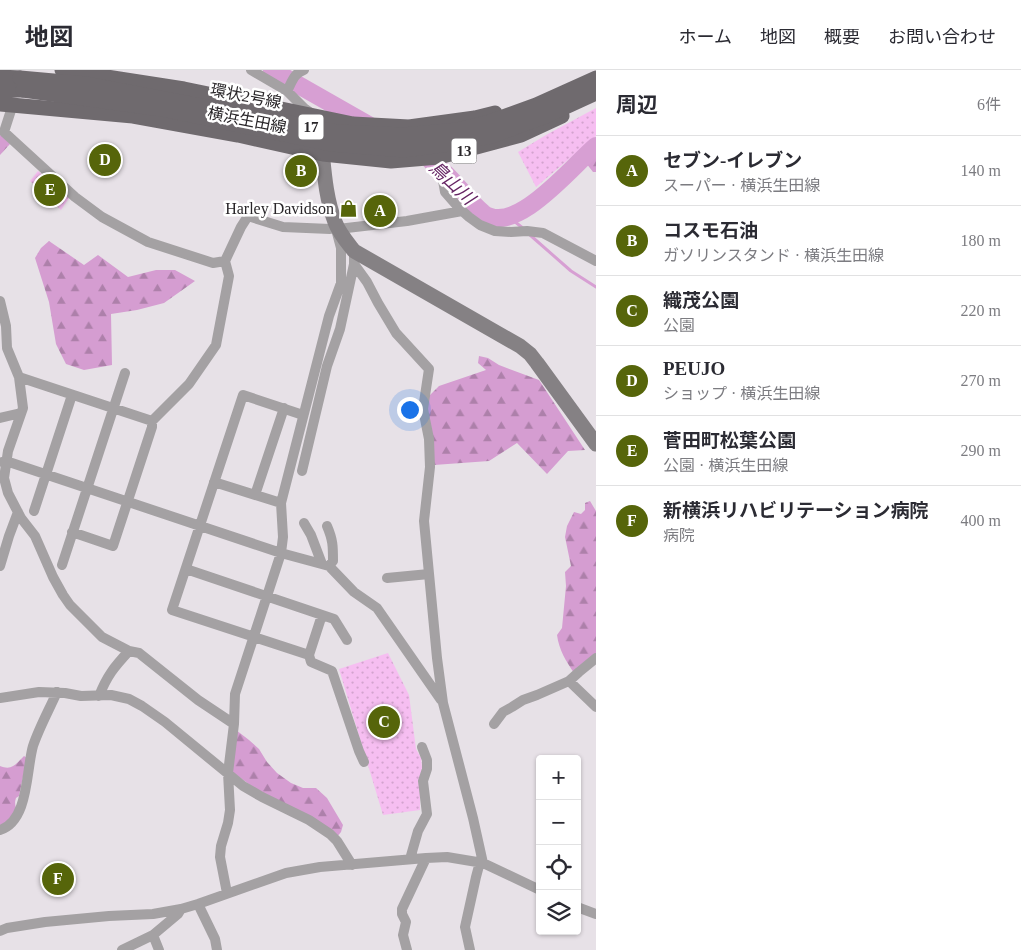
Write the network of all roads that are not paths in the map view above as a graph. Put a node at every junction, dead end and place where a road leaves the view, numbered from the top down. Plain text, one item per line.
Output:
1 (62, 70) edge
2 (251, 70) edge
3 (304, 70) edge
4 (596, 76) edge
5 (0, 77) edge
6 (22, 84) junction
7 (0, 90) edge
8 (287, 90) junction
9 (596, 93) edge
10 (596, 100) edge
11 (7, 104) edge
12 (318, 117) junction
13 (436, 123) junction
14 (2, 131) edge
15 (323, 154) junction
16 (439, 157) junction
17 (462, 211) junction
18 (337, 226) junction
19 (354, 257) junction
20 (226, 261) junction
21 (596, 261) edge
22 (0, 301) edge
23 (125, 374) dead end
24 (19, 377) junction
25 (72, 395) junction
26 (113, 408) junction
27 (284, 408) junction
28 (21, 413) junction
29 (303, 415) junction
30 (0, 418) edge
31 (152, 421) junction
32 (596, 444) edge
33 (3, 462) edge
34 (302, 471) dead end
35 (46, 474) junction
36 (214, 482) junction
37 (87, 488) junction
38 (255, 495) junction
39 (128, 502) junction
40 (280, 503) junction
41 (34, 511) dead end
42 (18, 512) junction
43 (304, 522) dead end
44 (200, 526) junction
45 (328, 526) dead end
46 (72, 532) junction
47 (281, 553) junction
48 (62, 564) dead end
49 (325, 565) junction
50 (0, 566) edge
51 (186, 570) junction
52 (429, 574) junction
53 (387, 578) dead end
54 (267, 597) junction
55 (322, 615) junction
56 (254, 637) junction
57 (347, 640) dead end
58 (129, 651) junction
59 (309, 655) junction
60 (596, 658) edge
61 (569, 681) junction
62 (57, 692) junction
63 (99, 696) junction
64 (0, 698) edge
65 (443, 703) junction
66 (596, 707) edge
67 (234, 724) junction
68 (494, 724) dead end
69 (422, 747) dead end
70 (364, 762) dead end
71 (228, 773) junction
72 (0, 830) edge
73 (426, 858) junction
74 (410, 860) junction
75 (482, 863) junction
76 (352, 865) junction
77 (536, 888) edge
78 (227, 893) junction
79 (198, 904) junction
80 (581, 908) edge
81 (181, 909) junction
82 (596, 914) edge
83 (0, 931) edge
84 (153, 935) junction
85 (122, 950) edge
86 (159, 950) edge
87 (218, 950) edge
88 (407, 950) edge
89 (470, 950) edge

1 - 12 main road, 横浜生田線 / 13
2 - 8 street
3 - 8 street
4 - 6 main road, 環状2号線 / 17, bridge
4 - 13 main road, 横浜生田線 / 13
5 - 6 main road, 環状2号線 / 17
6 - 7 main road, 環状2号線 / 17
6 - 9 main road, 環状2号線 / 17, bridge
8 - 12 street
10 - 16 main road, 横浜生田線 / 13
11 - 14 street
11 - 15 main road, 横浜生田線 / 13
12 - 13 main road, 横浜生田線 / 13
12 - 15 street
13 - 16 street
14 - 20 street
15 - 16 main road, 横浜生田線 / 13
15 - 18 street
16 - 17 street
17 - 18 street
17 - 21 street
18 - 19 street
18 - 20 street
18 - 29 street
19 - 32 street
19 - 34 street
19 - 52 street
20 - 31 street
22 - 24 street
23 - 26 street
24 - 25 street
24 - 28 street
25 - 26 street
25 - 35 street
26 - 31 street
26 - 37 street
27 - 29 street
27 - 36 street
27 - 38 street
28 - 30 street
28 - 33 street
29 - 40 street
31 - 39 street
33 - 35 street
33 - 42 street
35 - 37 street
35 - 41 street
36 - 38 street
36 - 44 street
37 - 39 street
37 - 46 street
38 - 40 street
39 - 44 street
39 - 46 street
40 - 47 street
42 - 50 street
42 - 58 street
43 - 49 street
44 - 47 street
44 - 51 street
45 - 49 street
46 - 48 street
47 - 49 street
47 - 54 street
49 - 65 street
51 - 54 street
51 - 56 street
52 - 53 street
52 - 65 street
54 - 55 street
54 - 56 street
55 - 57 street
55 - 59 street
56 - 59 street
56 - 67 street
58 - 63 street
58 - 67 street
59 - 70 street
60 - 61 street
61 - 66 street
61 - 68 street
62 - 63 street
62 - 64 street
62 - 72 street
63 - 71 street
65 - 75 street
67 - 71 street
69 - 74 street
71 - 76 street
71 - 78 street
73 - 74 street
73 - 75 street
73 - 88 street
74 - 76 street
75 - 77 street
75 - 89 street
76 - 78 street
78 - 79 street
79 - 81 street
79 - 87 street
80 - 82 street
81 - 83 street
81 - 84 street
84 - 85 street
84 - 86 street

